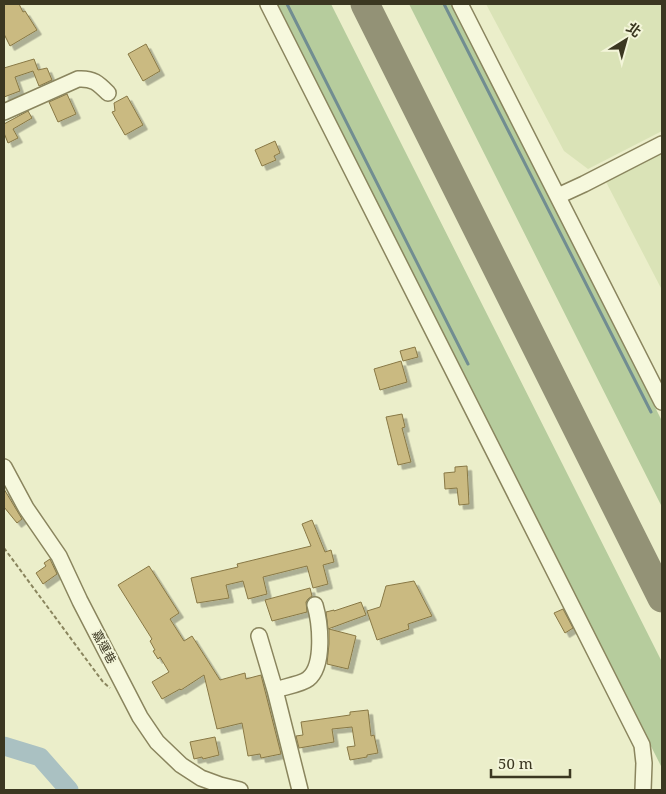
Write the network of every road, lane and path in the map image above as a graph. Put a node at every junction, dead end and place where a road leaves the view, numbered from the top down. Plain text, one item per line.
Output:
1 (268, 4) edge
2 (460, 4) edge
3 (108, 93) dead end
4 (4, 112) edge
5 (662, 144) edge
6 (558, 196) junction
7 (662, 400) edge
8 (4, 467) edge
9 (4, 548) edge
10 (315, 605) dead end
11 (259, 636) dead end
12 (275, 690) junction
13 (116, 693) dead end
14 (240, 790) edge
15 (300, 790) edge
16 (643, 790) edge

1 - 16 street
2 - 6 street
3 - 4 street
5 - 6 street
6 - 7 street
8 - 14 street, 嘉運巷
9 - 13 path
10 - 12 street
11 - 12 street
12 - 15 street

